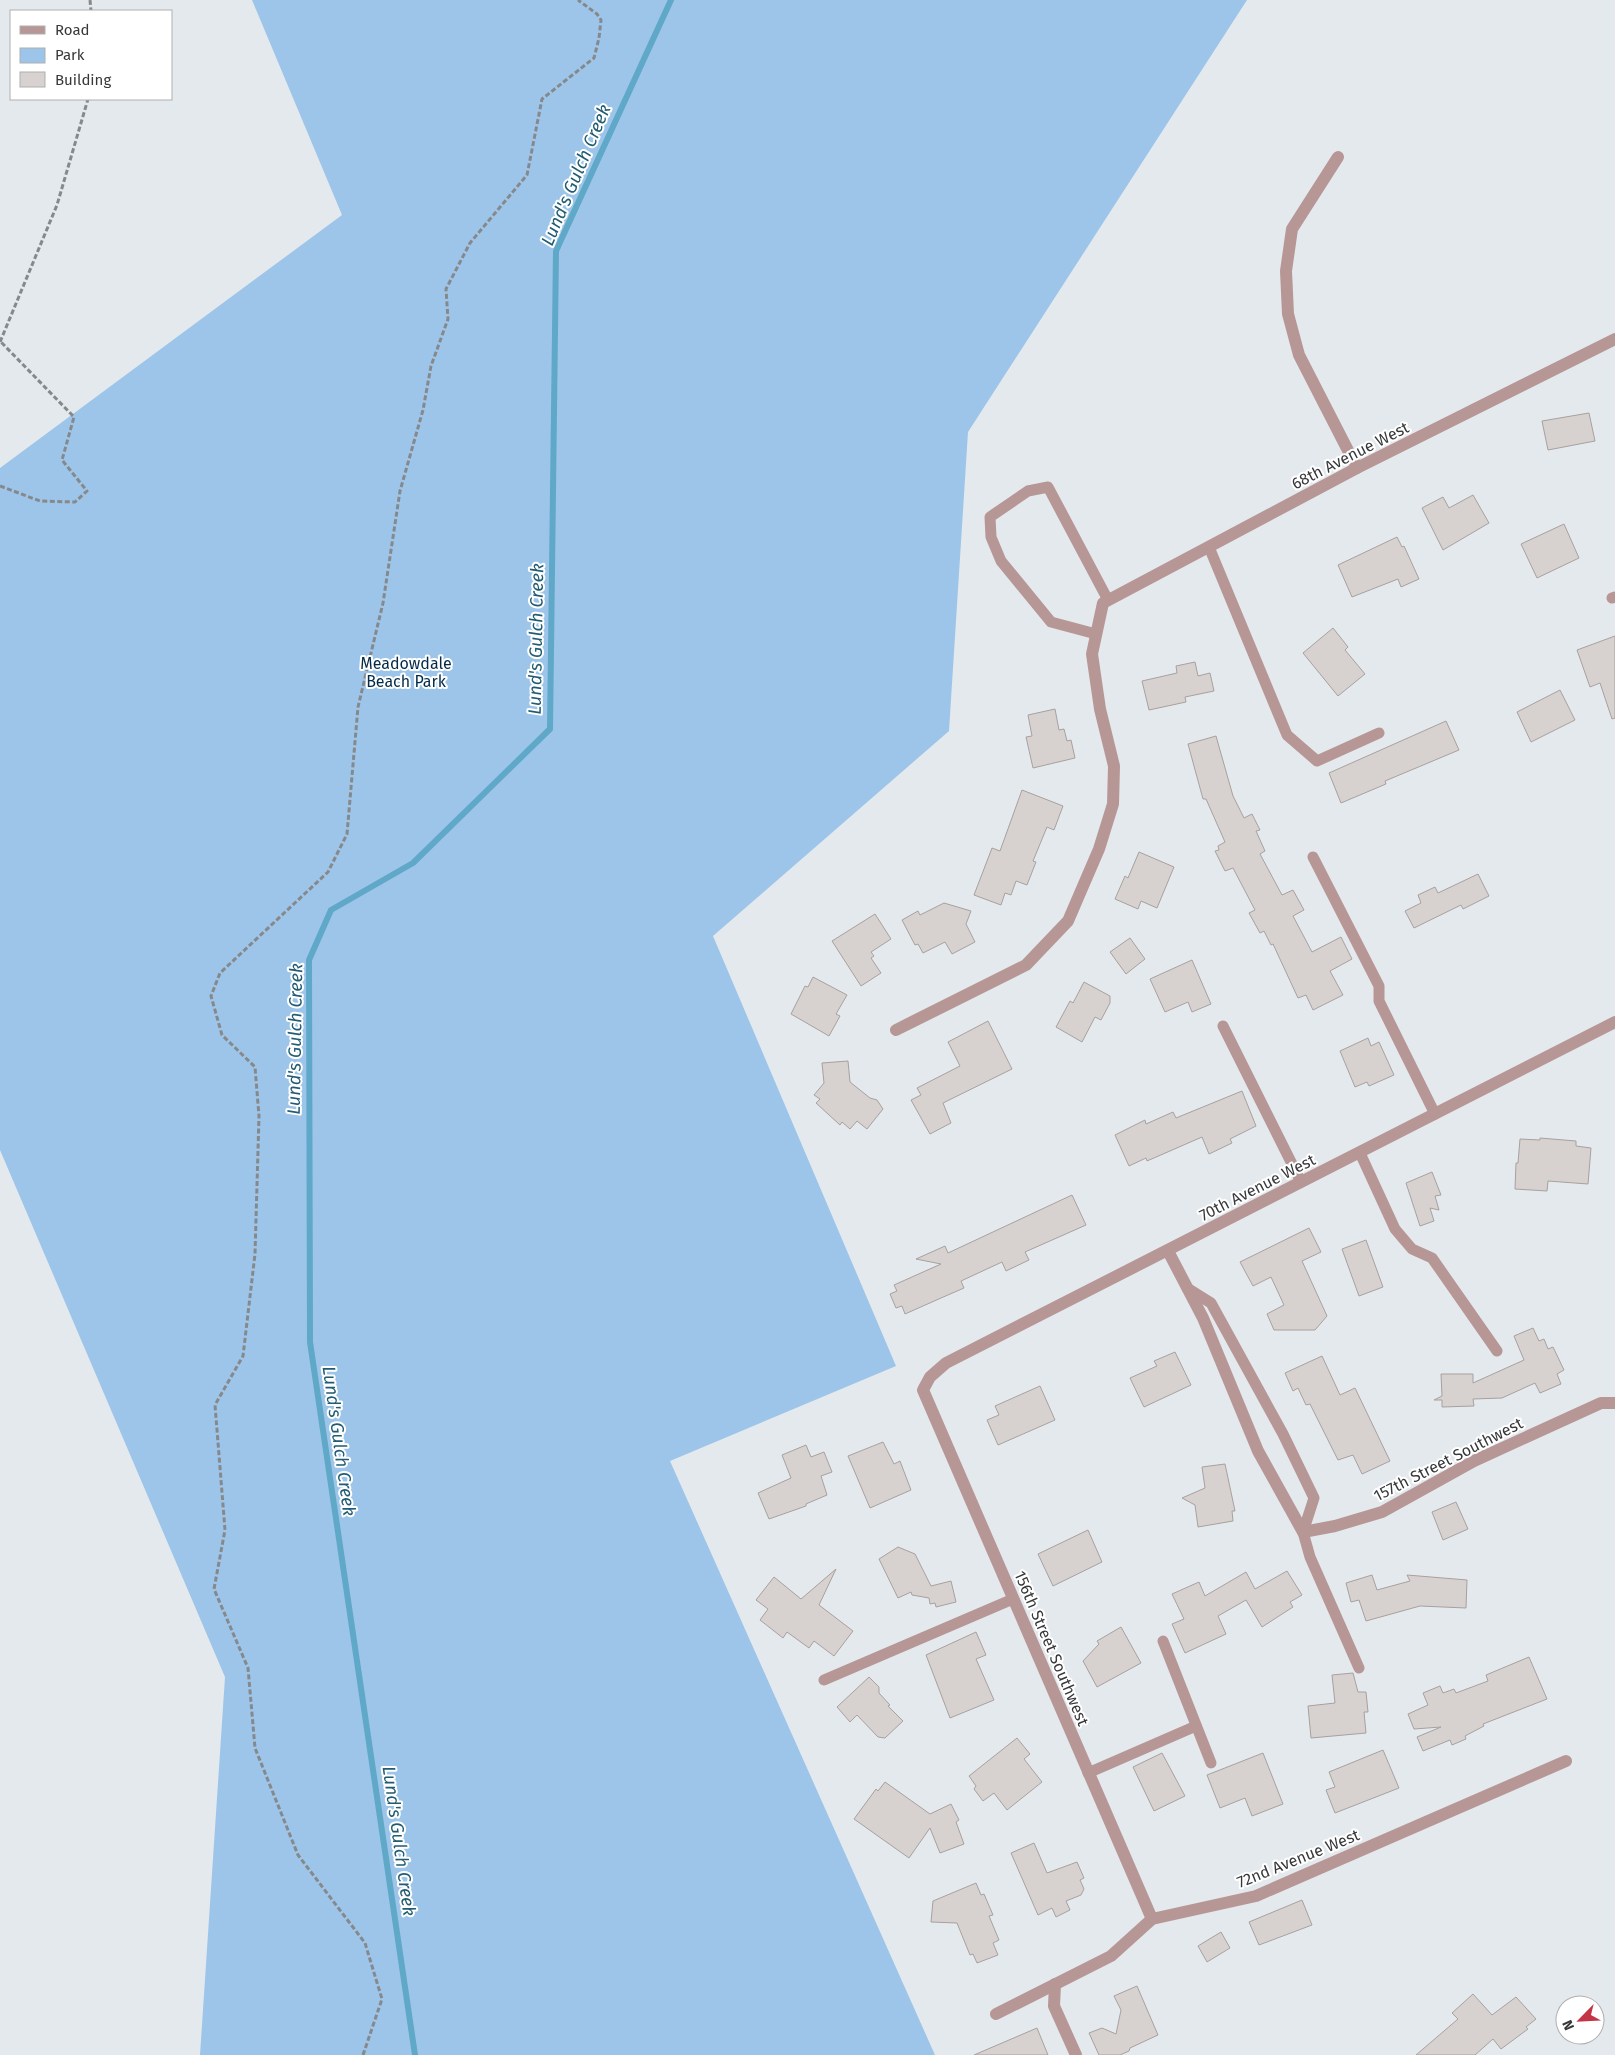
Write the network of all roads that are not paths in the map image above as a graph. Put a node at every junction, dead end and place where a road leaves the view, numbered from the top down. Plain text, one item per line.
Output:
1 (1338, 157) dead end
2 (1615, 339) edge
3 (1357, 468) junction
4 (1209, 547) junction
5 (1106, 602) junction
6 (1096, 634) junction
7 (1379, 733) dead end
8 (1313, 857) dead end
9 (1615, 1022) edge
10 (1223, 1026) dead end
11 (896, 1030) dead end
12 (1435, 1114) junction
13 (1360, 1153) junction
14 (1301, 1182) junction
15 (1168, 1251) junction
16 (1187, 1288) junction
17 (1497, 1351) dead end
18 (923, 1390) joint
19 (1615, 1403) edge
20 (1303, 1532) junction
21 (1013, 1598) junction
22 (1163, 1641) dead end
23 (1359, 1668) dead end
24 (824, 1680) dead end
25 (1196, 1726) junction
26 (1566, 1760) dead end
27 (1211, 1763) dead end
28 (1088, 1773) junction
29 (1152, 1919) junction
30 (1055, 1984) junction
31 (996, 2014) dead end
32 (1076, 2055) edge

1 - 3 street
2 - 3 street, 68th Avenue West
3 - 4 street, 68th Avenue West
4 - 5 street, 68th Avenue West
4 - 7 lane
5 - 6 street
5 - 6 lane
6 - 11 street
8 - 12 lane
9 - 12 street, 70th Avenue West
10 - 14 lane
12 - 13 street, 70th Avenue West
13 - 14 street, 70th Avenue West
13 - 17 lane
14 - 15 street, 70th Avenue West
15 - 16 street
15 - 18 street, 70th Avenue West
16 - 20 street
16 - 20 lane
18 - 21 street, 156th Street Southwest
19 - 20 street, 157th Street Southwest
20 - 23 lane
21 - 24 lane
21 - 28 street, 156th Street Southwest
22 - 25 lane
25 - 27 lane
25 - 28 lane
26 - 29 street, 72nd Avenue West
28 - 29 street, 156th Street Southwest
29 - 30 street
30 - 31 street
30 - 32 street

